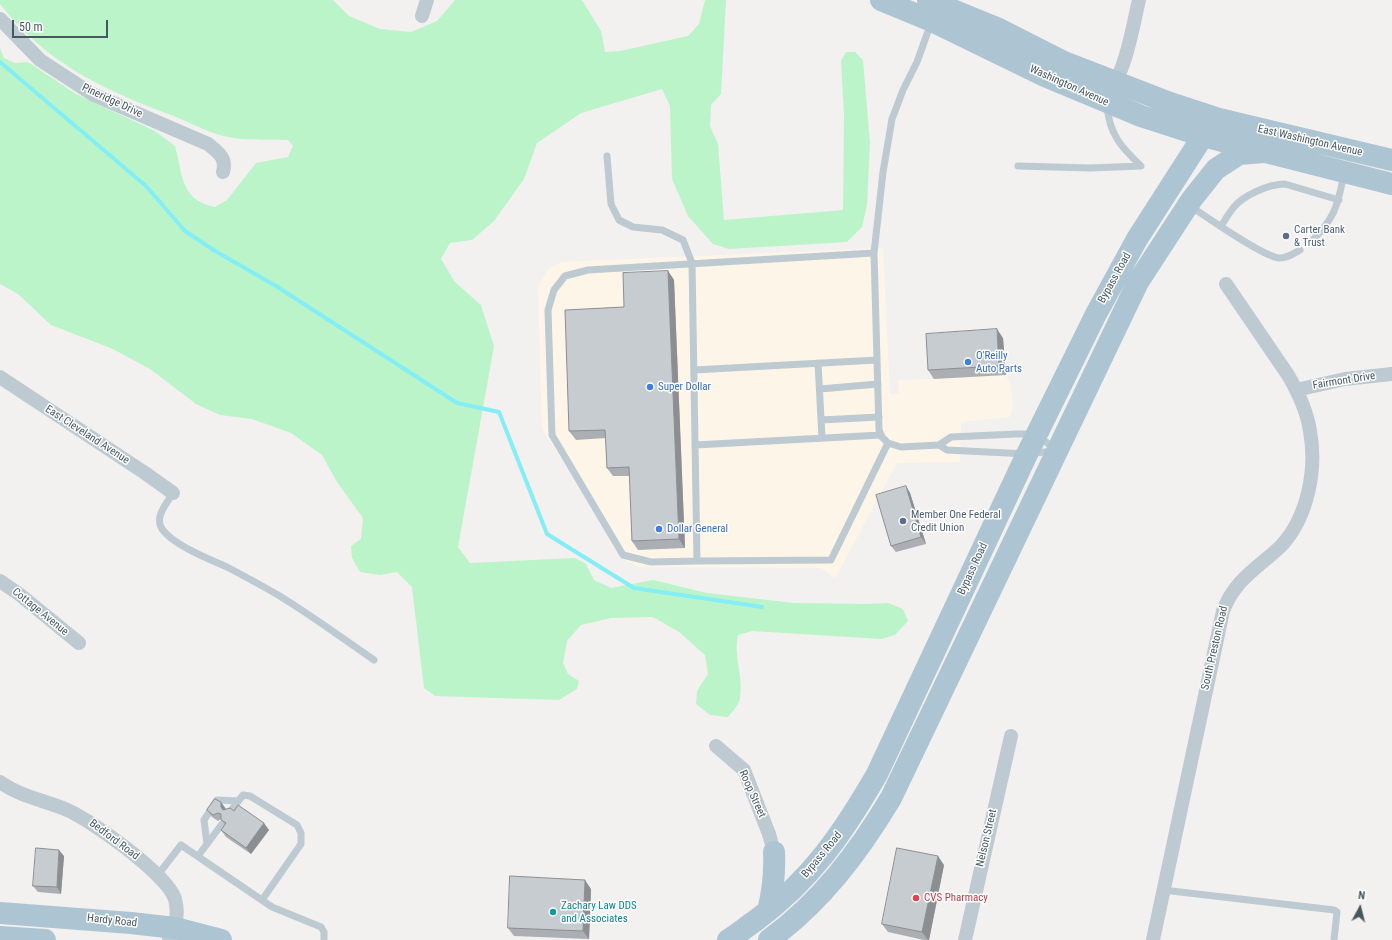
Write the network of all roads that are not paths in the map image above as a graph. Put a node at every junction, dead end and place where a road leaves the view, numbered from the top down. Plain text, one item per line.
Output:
1 (427, 0) edge
2 (880, 0) edge
3 (928, 0) edge
4 (1139, 0) edge
5 (422, 16) dead end
6 (0, 20) edge
7 (932, 21) junction
8 (1116, 82) junction
9 (1101, 101) junction
10 (1228, 121) junction
11 (1210, 138) junction
12 (1264, 152) junction
13 (607, 156) dead end
14 (1392, 160) edge
15 (1018, 166) dead end
16 (223, 172) dead end
17 (1344, 172) junction
18 (1392, 184) edge
19 (1339, 200) junction
20 (1188, 205) junction
21 (1221, 226) junction
22 (1310, 243) dead end
23 (1300, 250) dead end
24 (874, 253) junction
25 (692, 263) junction
26 (1146, 270) junction
27 (1226, 284) dead end
28 (877, 360) junction
29 (818, 363) junction
30 (694, 370) junction
31 (1392, 374) edge
32 (0, 377) edge
33 (878, 384) junction
34 (820, 388) junction
35 (1296, 390) junction
36 (879, 417) junction
37 (821, 420) junction
38 (1036, 434) junction
39 (881, 435) junction
40 (822, 438) junction
41 (888, 443) junction
42 (695, 445) junction
43 (939, 445) junction
44 (1056, 451) junction
45 (1027, 454) junction
46 (173, 493) joint
47 (697, 561) junction
48 (0, 581) edge
49 (79, 643) dead end
50 (374, 660) dead end
51 (1011, 736) dead end
52 (716, 746) dead end
53 (0, 782) edge
54 (238, 801) junction
55 (230, 812) edge
56 (222, 824) edge
57 (207, 844) junction
58 (774, 852) junction
59 (198, 856) junction
60 (814, 867) junction
61 (157, 876) junction
62 (1163, 890) junction
63 (262, 900) junction
64 (768, 911) junction
65 (0, 913) edge
66 (172, 934) edge
67 (0, 937) edge
68 (729, 939) edge
69 (39, 940) edge
70 (222, 940) edge
71 (324, 940) edge
72 (769, 940) edge
73 (965, 940) edge
74 (1153, 940) edge
75 (1334, 940) edge

1 - 5 street
2 - 7 main road, Washington Avenue
3 - 8 main road, Washington Avenue
4 - 8 street
6 - 16 street, Pineridge Drive
7 - 9 main road, Washington Avenue
7 - 24 lane
8 - 9 street
8 - 10 main road, Washington Avenue
9 - 11 main road, Washington Avenue
9 - 15 lane
10 - 11 main road
10 - 14 main road, East Washington Avenue
11 - 12 main road, Washington Avenue
11 - 26 main road
11 - 38 main road, Bypass Road
12 - 17 main road, East Washington Avenue
12 - 20 main road, Bypass Road
13 - 25 lane
17 - 18 main road, East Washington Avenue
17 - 19 lane
19 - 21 lane
19 - 22 lane
20 - 21 lane
20 - 26 main road, Bypass Road
21 - 23 lane
24 - 25 lane
24 - 28 lane
25 - 30 lane
25 - 47 lane
26 - 44 main road, Bypass Road
27 - 35 street, South Preston Road
28 - 29 lane
28 - 33 lane
29 - 30 lane
29 - 34 lane
30 - 42 lane
31 - 35 street, Fairmont Drive
32 - 46 street, East Cleveland Avenue
33 - 34 lane
33 - 36 lane
34 - 37 lane
35 - 62 street, South Preston Road
36 - 37 lane
36 - 39 lane
37 - 40 lane
38 - 43 lane
38 - 44 lane
38 - 45 main road, Bypass Road
39 - 40 lane
39 - 41 lane
40 - 42 lane
41 - 43 lane
41 - 47 lane
42 - 47 lane
43 - 45 lane
44 - 45 lane
44 - 72 main road, Bypass Road
45 - 60 main road, Bypass Road
46 - 50 lane
48 - 49 street, Cottage Avenue
51 - 73 street, Nelson Street
52 - 58 street, Roop Street
53 - 61 street, Bedford Road
54 - 55 lane
54 - 57 lane
54 - 63 lane
56 - 57 lane
57 - 59 lane
58 - 60 main road
58 - 64 main road
59 - 61 lane
59 - 63 lane
60 - 64 main road, Bypass Road
61 - 66 street, Bedford Road
62 - 74 street, South Preston Road
62 - 75 lane
63 - 71 lane
64 - 68 main road, Bypass Road
65 - 66 main road, Hardy Road
66 - 70 main road, Hardy Road
67 - 69 main road

